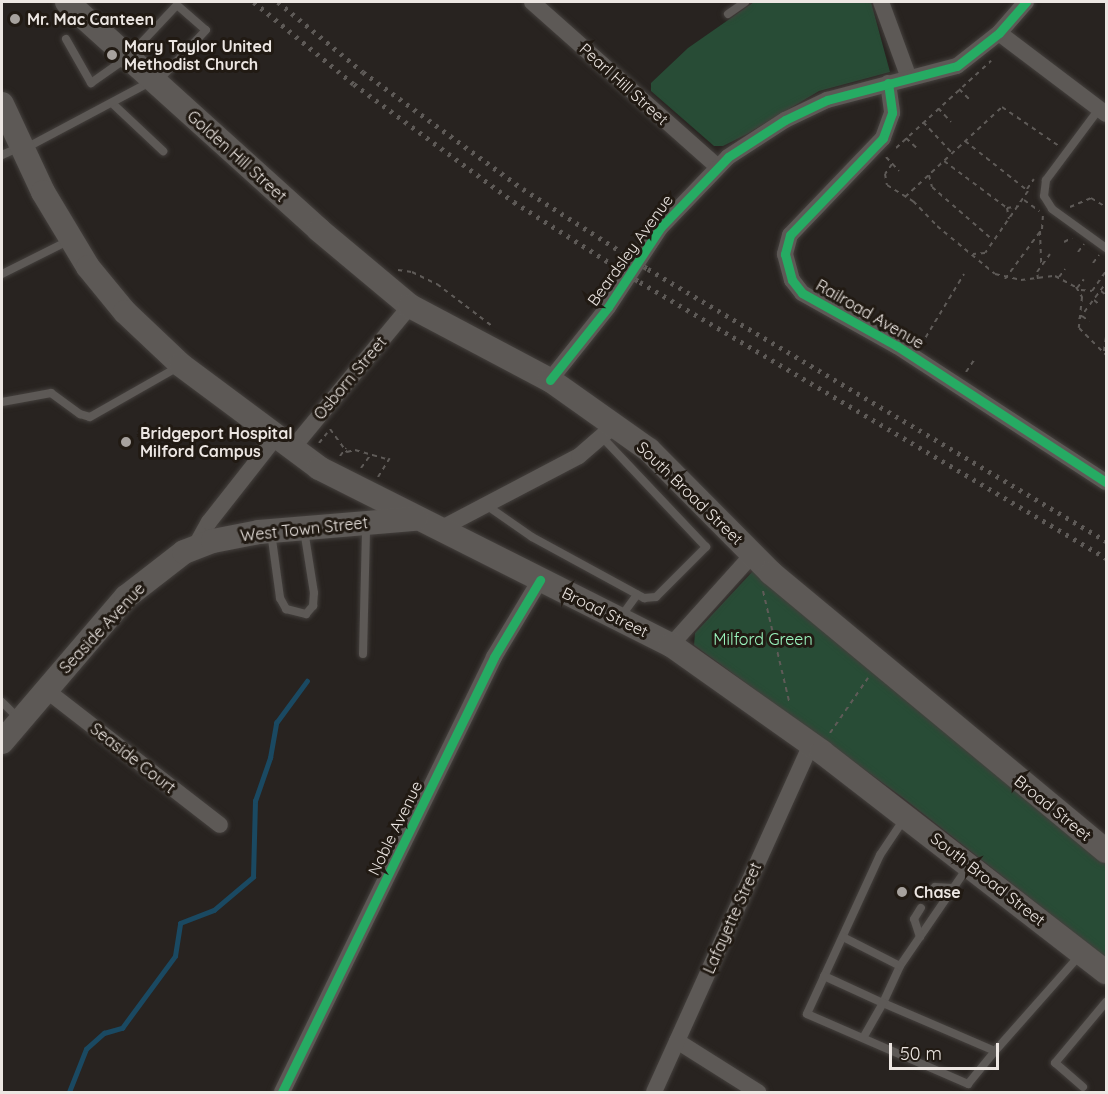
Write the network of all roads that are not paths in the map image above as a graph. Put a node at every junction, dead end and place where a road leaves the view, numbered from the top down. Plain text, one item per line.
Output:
1 (67, 2) edge
2 (532, 2) edge
3 (745, 2) edge
4 (881, 2) edge
5 (1026, 2) edge
6 (728, 14) dead end
7 (66, 39) dead end
8 (1005, 39) junction
9 (128, 57) junction
10 (909, 78) junction
11 (155, 81) junction
12 (888, 83) junction
13 (113, 104) junction
14 (2, 105) edge
15 (1103, 112) edge
16 (15, 151) edge
17 (162, 151) dead end
18 (717, 166) junction
19 (71, 240) junction
20 (1107, 248) edge
21 (2, 273) edge
22 (410, 306) junction
23 (181, 365) junction
24 (550, 380) junction
25 (2, 402) edge
26 (609, 431) junction
27 (283, 444) junction
28 (1107, 482) edge
29 (486, 505) junction
30 (415, 519) junction
31 (366, 523) junction
32 (304, 527) junction
33 (271, 530) junction
34 (438, 530) junction
35 (195, 547) junction
36 (753, 554) junction
37 (540, 579) junction
38 (638, 595) junction
39 (619, 619) junction
40 (671, 645) junction
41 (363, 654) dead end
42 (46, 690) junction
43 (2, 702) edge
44 (20, 720) junction
45 (2, 742) edge
46 (818, 742) junction
47 (906, 816) junction
48 (220, 825) dead end
49 (1107, 852) edge
50 (969, 864) junction
51 (953, 888) junction
52 (929, 895) dead end
53 (921, 908) dead end
54 (843, 936) junction
55 (920, 938) junction
56 (1083, 952) junction
57 (900, 966) junction
58 (1107, 972) edge
59 (824, 976) junction
60 (1107, 1002) edge
61 (883, 1003) junction
62 (863, 1038) junction
63 (677, 1041) junction
64 (995, 1051) junction
65 (1083, 1087) dead end
66 (282, 1092) edge
67 (654, 1092) edge
68 (758, 1092) edge

1 - 9 main road, Golden Hill Street
2 - 18 street, Pearl Hill Street
3 - 6 lane
4 - 10 street
5 - 8 street
7 - 9 lane
8 - 10 street
8 - 15 street
9 - 11 main road, Golden Hill Street
9 - 11 lane
10 - 12 street, Beardsley Avenue
11 - 13 lane
11 - 22 main road, Golden Hill Street
12 - 18 street, Beardsley Avenue
12 - 28 street, Railroad Avenue
13 - 16 lane
13 - 17 lane
14 - 16 main road, Broad Street
15 - 20 lane
16 - 19 main road, Broad Street
18 - 24 street, Beardsley Avenue
19 - 21 lane
19 - 23 main road, Broad Street
22 - 24 main road, South Broad Street
22 - 27 street, Osborn Street
23 - 25 lane
23 - 27 main road, Broad Street
24 - 26 main road, South Broad Street
26 - 29 street
26 - 36 main road, South Broad Street
26 - 38 lane
27 - 30 main road, Broad Street
27 - 35 street, Seaside Avenue
29 - 34 street
29 - 38 lane
30 - 31 main road, West Town Street
30 - 34 main road, Broad Street
31 - 32 main road, West Town Street
31 - 41 lane
32 - 33 main road, West Town Street
32 - 33 lane
33 - 35 main road, West Town Street
34 - 37 main road, Broad Street
35 - 42 main road, Seaside Avenue
36 - 40 street
36 - 49 main road, Broad Street
37 - 39 main road, Broad Street
37 - 66 street, Noble Avenue
38 - 39 lane
39 - 40 main road, Broad Street
40 - 46 main road, Broad Street
42 - 44 main road, Seaside Avenue
42 - 48 street, Seaside Court
43 - 44 lane
44 - 45 main road, Seaside Avenue
46 - 47 main road, South Broad Street
46 - 63 street, Lafayette Street
47 - 50 main road, South Broad Street
47 - 54 lane
50 - 51 lane
50 - 56 main road, South Broad Street
51 - 52 lane
51 - 55 lane
53 - 55 lane
54 - 57 lane
54 - 59 lane
55 - 57 lane
56 - 58 main road, South Broad Street
56 - 64 lane
57 - 61 lane
59 - 61 lane
59 - 62 lane
60 - 65 lane
61 - 62 lane
61 - 64 lane
62 - 64 lane
63 - 67 street, Lafayette Street
63 - 68 street

